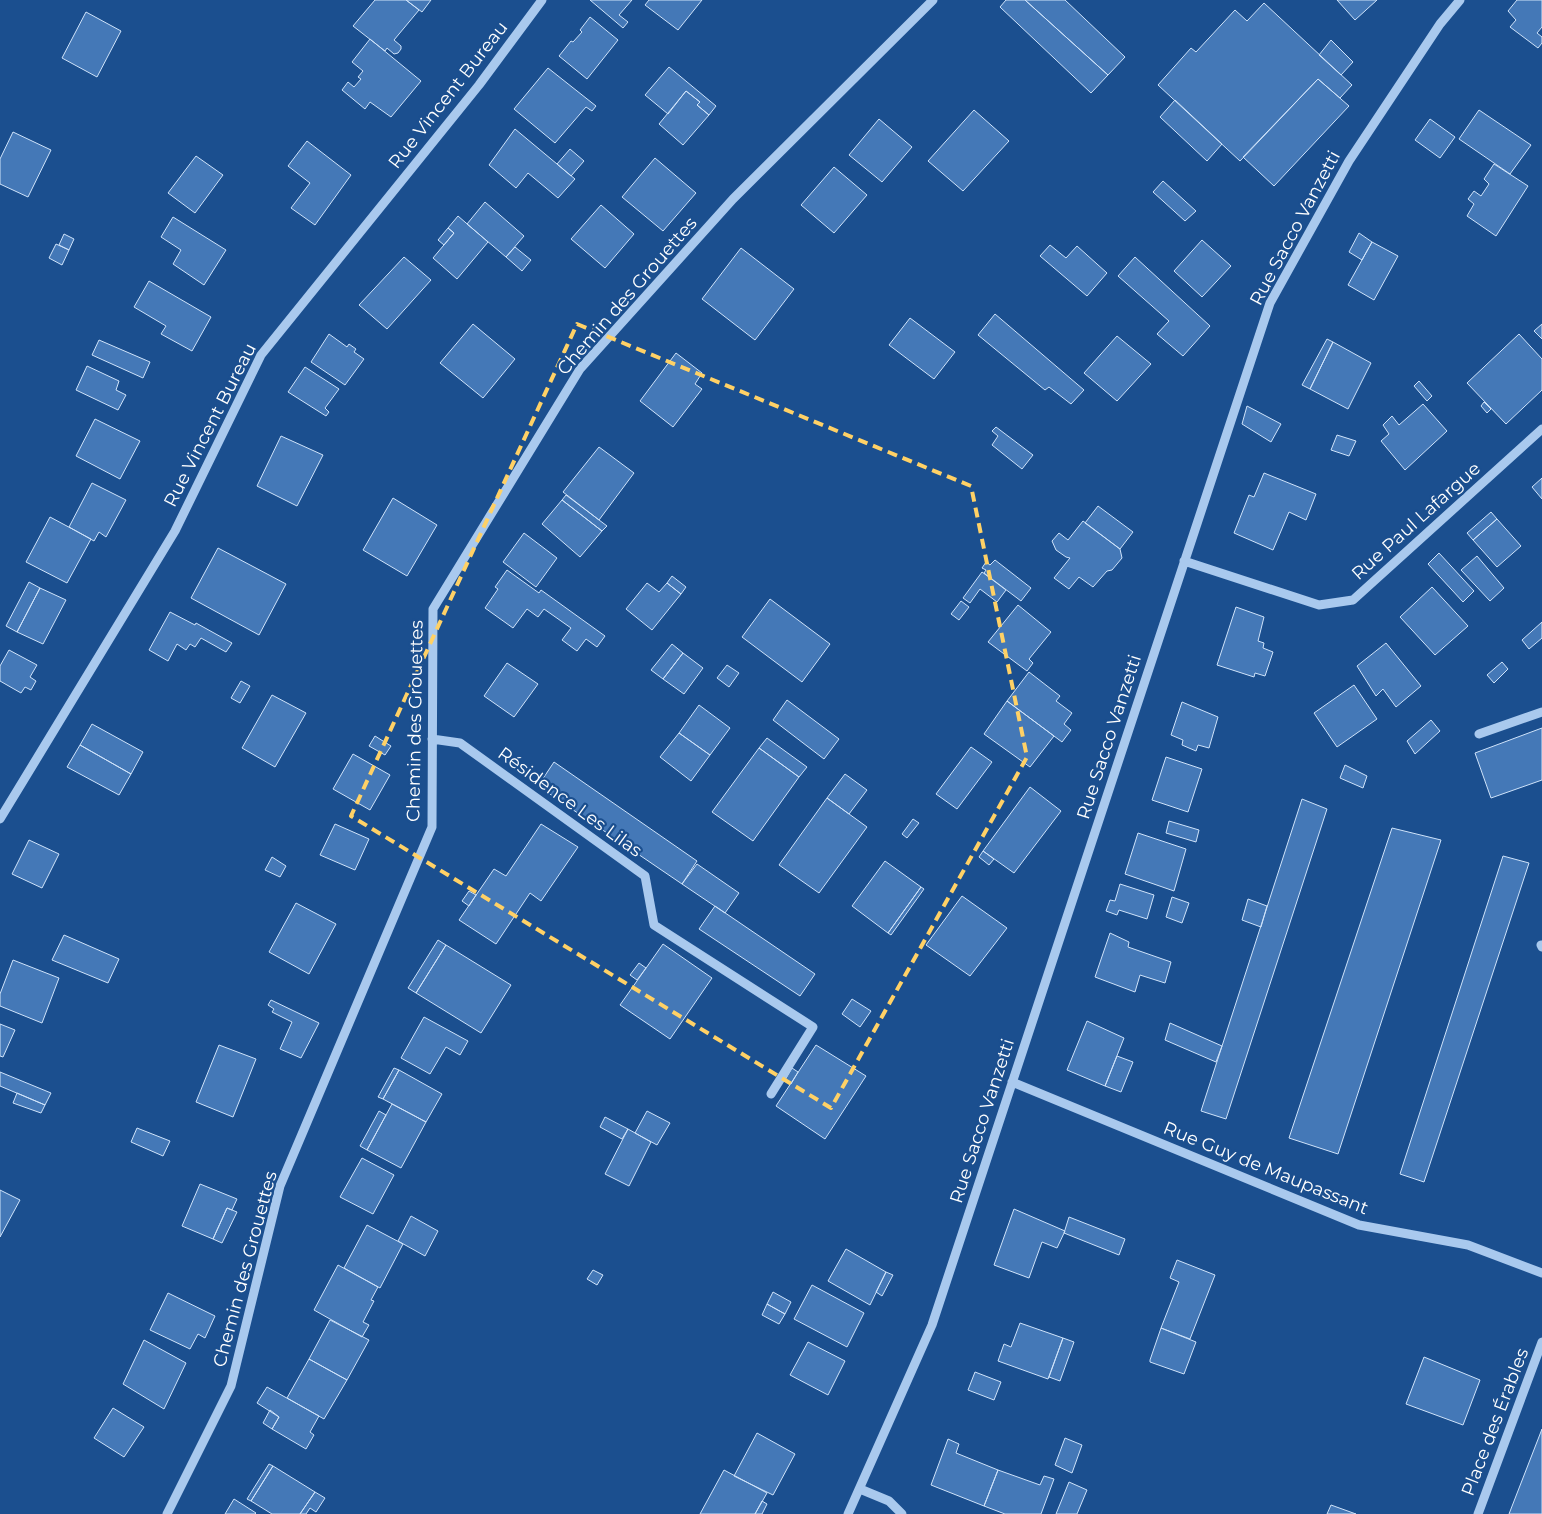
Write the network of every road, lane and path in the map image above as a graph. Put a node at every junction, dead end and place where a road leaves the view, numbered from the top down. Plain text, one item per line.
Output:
1 (542, 0) edge
2 (933, 0) edge
3 (1460, 0) edge
4 (1542, 429) edge
5 (1184, 561) junction
6 (1542, 712) edge
7 (1479, 734) dead end
8 (432, 739) junction
9 (0, 819) edge
10 (1012, 1082) junction
11 (771, 1094) dead end
12 (1542, 1273) edge
13 (1542, 1342) edge
14 (860, 1489) junction
15 (167, 1514) edge
16 (848, 1514) edge
17 (902, 1514) edge
18 (1478, 1514) edge

1 - 9 street, Rue Vincent Bureau
2 - 8 street, Chemin des Grouettes
3 - 5 street, Rue Sacco Vanzetti
4 - 5 street, Rue Paul Lafargue
5 - 10 street, Rue Sacco Vanzetti
6 - 7 street
8 - 11 street, Résidence Les Lilas
8 - 15 street, Chemin des Grouettes
10 - 12 street, Rue Guy de Maupassant
10 - 14 street, Rue Sacco Vanzetti
13 - 18 street, Place des Érables
14 - 16 street, Rue Sacco Vanzetti
14 - 17 street

